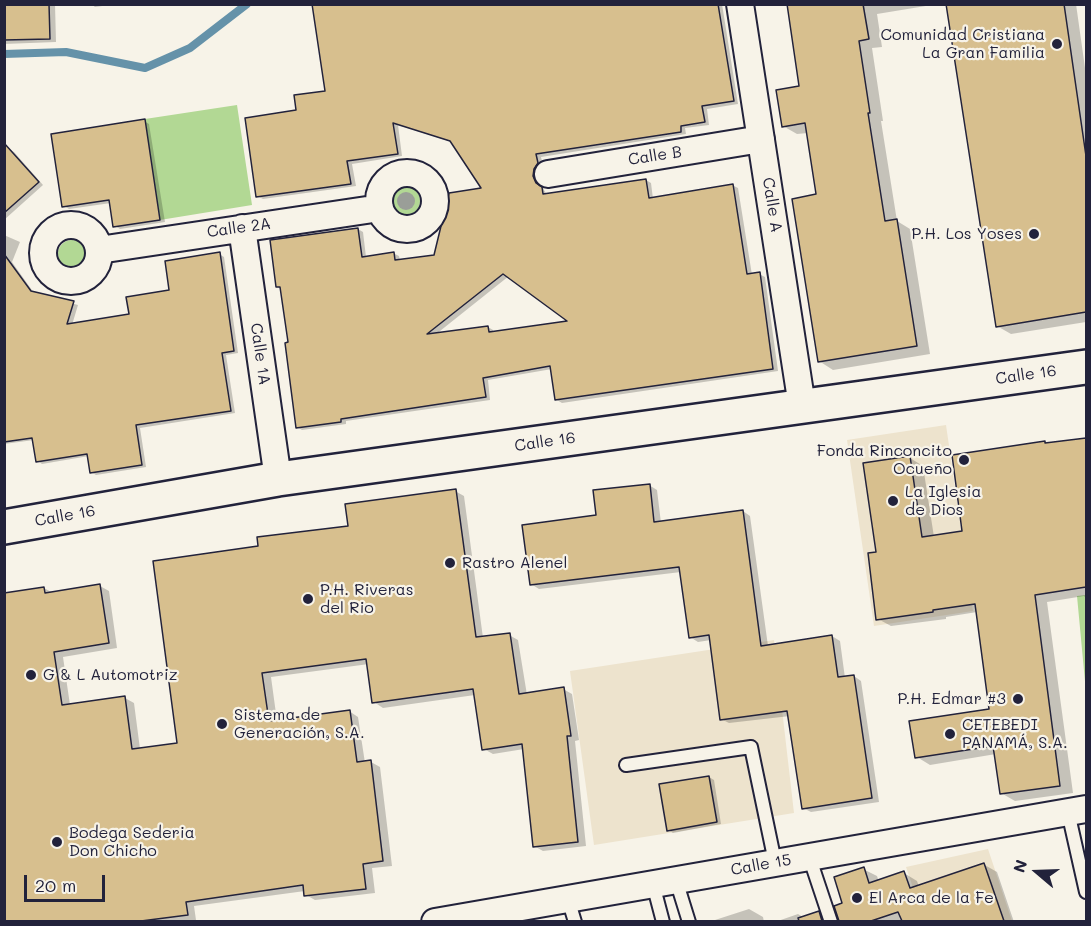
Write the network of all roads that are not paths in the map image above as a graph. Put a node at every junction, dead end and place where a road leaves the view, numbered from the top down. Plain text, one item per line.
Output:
1 (740, 4) edge
2 (761, 139) junction
3 (548, 174) dead end
4 (380, 208) dead end
5 (242, 228) junction
6 (99, 249) dead end
7 (1086, 367) edge
8 (802, 406) junction
9 (278, 479) junction
10 (4, 527) edge
11 (626, 765) dead end
12 (1077, 811) edge
13 (809, 856) junction
14 (775, 862) junction
15 (665, 882) junction
16 (1086, 892) edge
17 (572, 910) edge
18 (435, 921) edge
19 (663, 921) edge
20 (689, 921) edge
21 (831, 921) edge

1 - 2 street, Calle A
2 - 3 street, Calle B
2 - 8 street, Calle A
4 - 5 street, Calle 2A
5 - 6 street, Calle 2A
5 - 9 street, Calle 1A
7 - 8 main road, Calle 16
8 - 9 main road, Calle 16
9 - 10 main road, Calle 16
11 - 14 lane
12 - 13 street, Calle 15
12 - 16 lane
13 - 14 street, Calle 15
13 - 21 lane
14 - 15 street, Calle 15
15 - 17 street, Calle 15
15 - 19 lane
15 - 20 lane
17 - 18 street, Calle 15

